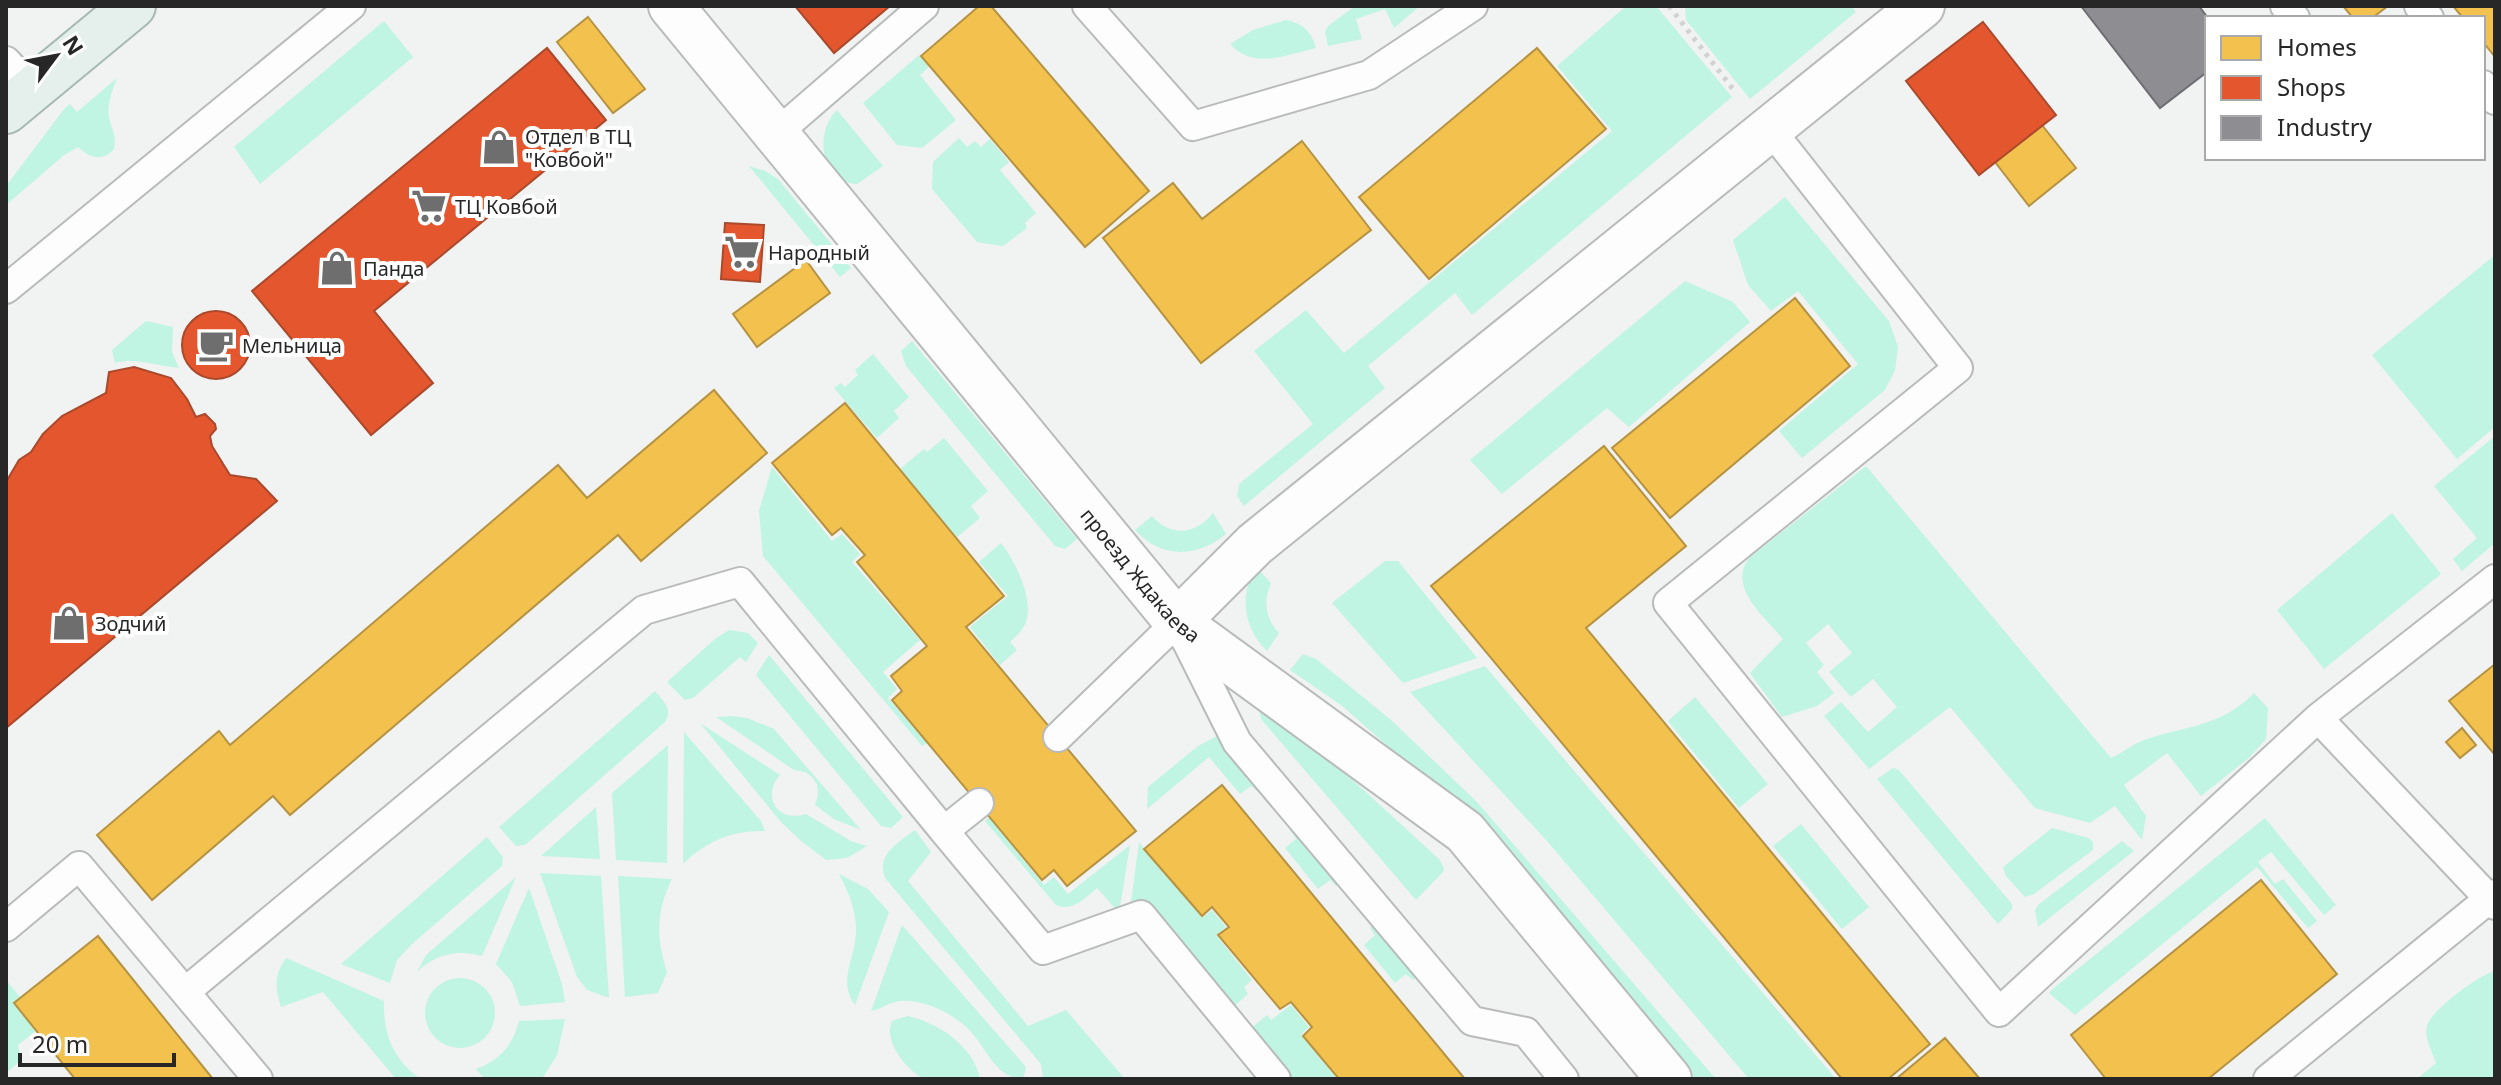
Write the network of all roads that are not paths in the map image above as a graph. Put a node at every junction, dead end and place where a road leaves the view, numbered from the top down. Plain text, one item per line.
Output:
1 (133, 6) edge
2 (351, 6) edge
3 (671, 6) edge
4 (924, 6) edge
5 (1087, 6) edge
6 (1473, 6) edge
7 (1922, 6) edge
8 (15, 87) edge
9 (1770, 129) junction
10 (777, 133) junction
11 (6, 289) edge
12 (2495, 579) edge
13 (1177, 622) junction
14 (2318, 718) junction
15 (1058, 737) dead end
16 (979, 803) dead end
17 (944, 831) junction
18 (2493, 899) edge
19 (6, 927) edge
20 (185, 992) junction
21 (258, 1079) edge
22 (1276, 1079) edge
23 (1564, 1079) edge
24 (1669, 1079) edge
25 (2268, 1079) edge

1 - 8 main road
2 - 11 lane
3 - 10 street, проезд Ждакаева
4 - 10 lane
5 - 6 lane
7 - 9 street
9 - 13 street
9 - 14 lane
10 - 13 street, проезд Ждакаева
12 - 14 lane
13 - 15 lane
13 - 23 lane
13 - 24 street, проезд Ждакаева
14 - 18 lane
16 - 17 lane
17 - 20 lane
17 - 22 lane
18 - 25 lane
19 - 20 lane
20 - 21 lane

